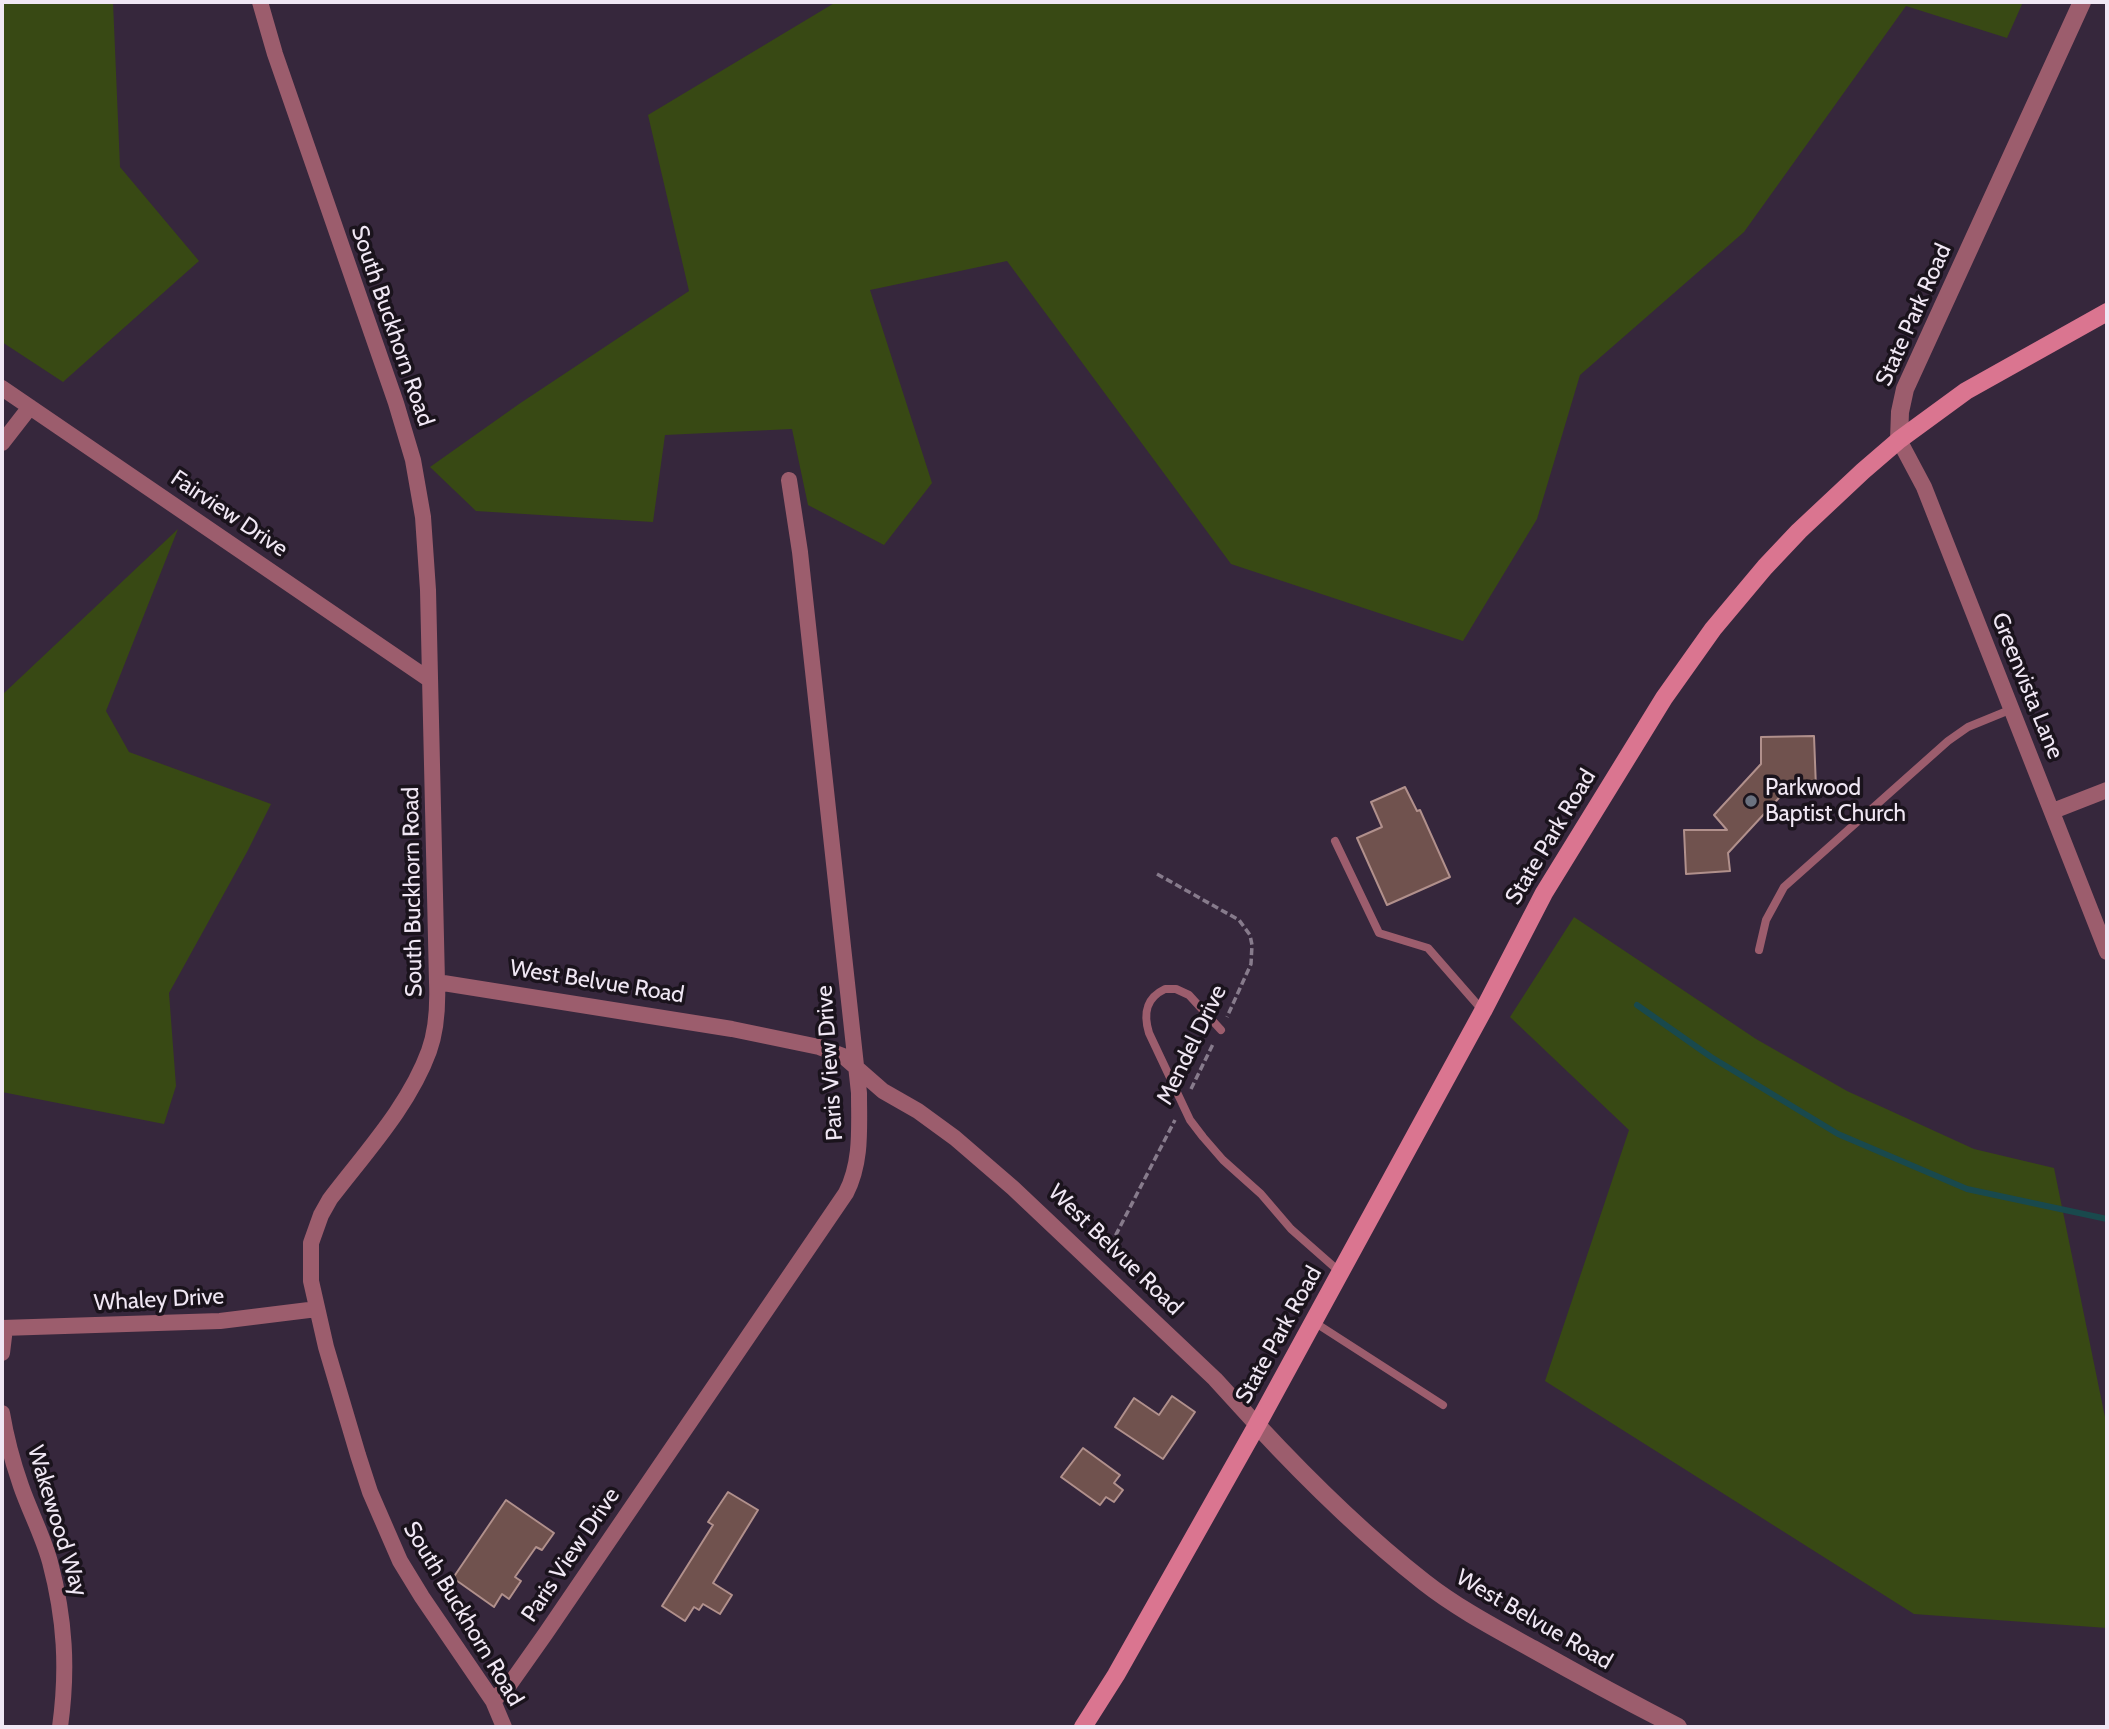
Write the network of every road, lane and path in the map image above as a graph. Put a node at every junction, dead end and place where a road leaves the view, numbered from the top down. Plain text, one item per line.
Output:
1 (260, 2) edge
2 (2082, 2) edge
3 (2107, 312) edge
4 (2, 388) edge
5 (30, 407) junction
6 (1899, 440) junction
7 (2, 443) edge
8 (789, 480) dead end
9 (430, 680) junction
10 (2012, 709) junction
11 (2107, 790) edge
12 (2053, 811) junction
13 (1335, 841) dead end
14 (1157, 874) dead end
15 (1759, 950) dead end
16 (2107, 952) edge
17 (437, 982) junction
18 (1483, 1011) junction
19 (1221, 1030) junction
20 (855, 1065) junction
21 (1183, 1105) junction
22 (1098, 1267) junction
23 (1341, 1273) junction
24 (317, 1309) junction
25 (1314, 1322) junction
26 (4, 1328) edge
27 (2, 1353) edge
28 (1443, 1405) dead end
29 (2, 1413) edge
30 (1257, 1425) junction
31 (494, 1700) junction
32 (60, 1727) edge
33 (504, 1727) edge
34 (1083, 1727) edge
35 (1678, 1727) edge

1 - 9 street, South Buckhorn Road
2 - 6 street, State Park Road
3 - 6 main road
4 - 5 street, Fairview Drive
5 - 7 street
5 - 9 street, Fairview Drive
6 - 10 street, Greenvista Lane
6 - 18 main road, State Park Road
8 - 20 street, Paris View Drive
9 - 17 street, South Buckhorn Road
10 - 12 street, Greenvista Lane
10 - 15 lane
11 - 12 street
12 - 16 street, Greenvista Lane
13 - 18 lane
14 - 19 path, Mendel Drive
17 - 20 street, West Belvue Road
17 - 24 street, South Buckhorn Road
18 - 23 main road, State Park Road
19 - 21 path, Mendel Drive
19 - 21 lane
20 - 22 street, West Belvue Road
20 - 31 street, Paris View Drive
21 - 22 path, Mendel Drive
21 - 23 lane
22 - 30 street, West Belvue Road
23 - 25 main road, State Park Road
24 - 26 street, Whaley Drive
24 - 31 street, South Buckhorn Road
25 - 28 lane
25 - 30 main road, State Park Road
26 - 27 street
29 - 32 street, Wakewood Way
30 - 34 main road, State Park Road
30 - 35 street, West Belvue Road
31 - 33 street, South Buckhorn Road

